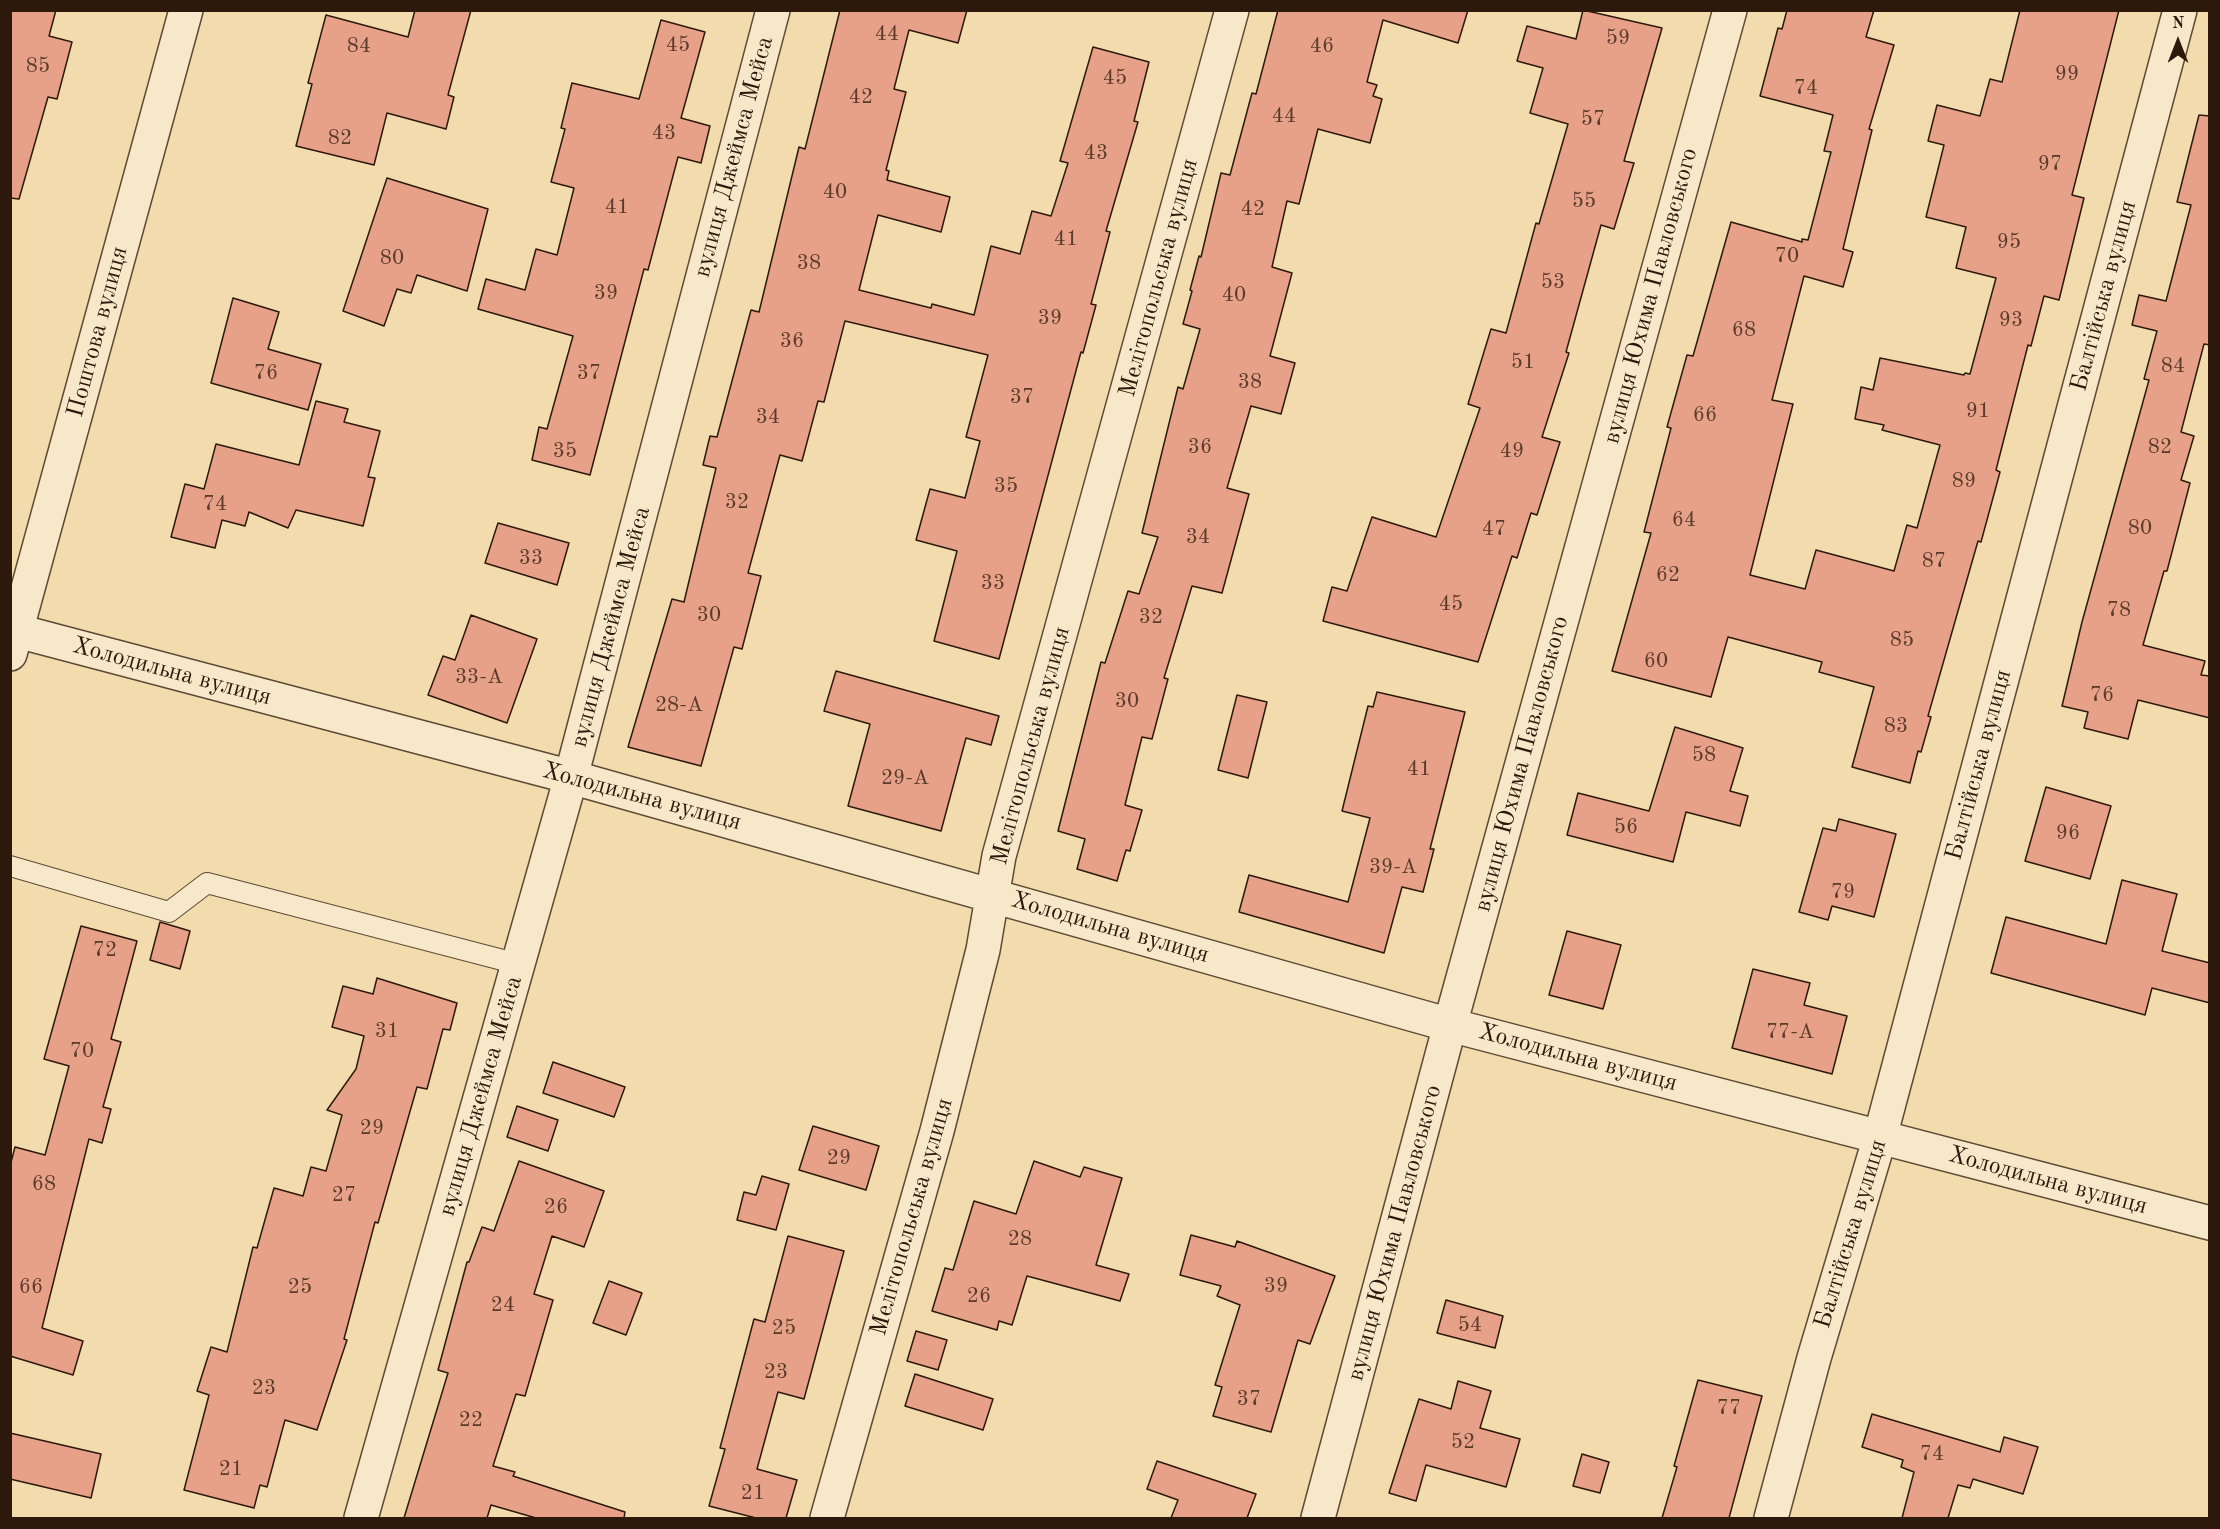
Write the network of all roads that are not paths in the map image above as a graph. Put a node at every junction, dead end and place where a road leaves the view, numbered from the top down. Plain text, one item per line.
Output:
1 (186, 10) edge
2 (773, 10) edge
3 (1232, 10) edge
4 (1730, 10) edge
5 (2180, 10) edge
6 (13, 638) edge
7 (571, 777) junction
8 (10, 866) edge
9 (993, 894) junction
10 (518, 964) junction
11 (1450, 1025) junction
12 (1880, 1137) junction
13 (2210, 1223) edge
14 (361, 1518) edge
15 (826, 1518) edge
16 (1318, 1518) edge
17 (1771, 1518) edge

1 - 6 street, Поштова вулиця
2 - 7 street, вулиця Джеймса Мейса
3 - 9 street, Мелітопольська вулиця
4 - 11 street, вулиця Юхима Павловського
5 - 12 street, Балтійська вулиця
6 - 7 street, Холодильна вулиця
7 - 9 street, Холодильна вулиця
7 - 10 street, вулиця Джеймса Мейса
8 - 10 lane
9 - 11 street, Холодильна вулиця
9 - 15 street, Мелітопольська вулиця
10 - 14 street, вулиця Джеймса Мейса
11 - 12 street, Холодильна вулиця
11 - 16 street, вулиця Юхима Павловського
12 - 13 street, Холодильна вулиця
12 - 17 street, Балтійська вулиця

